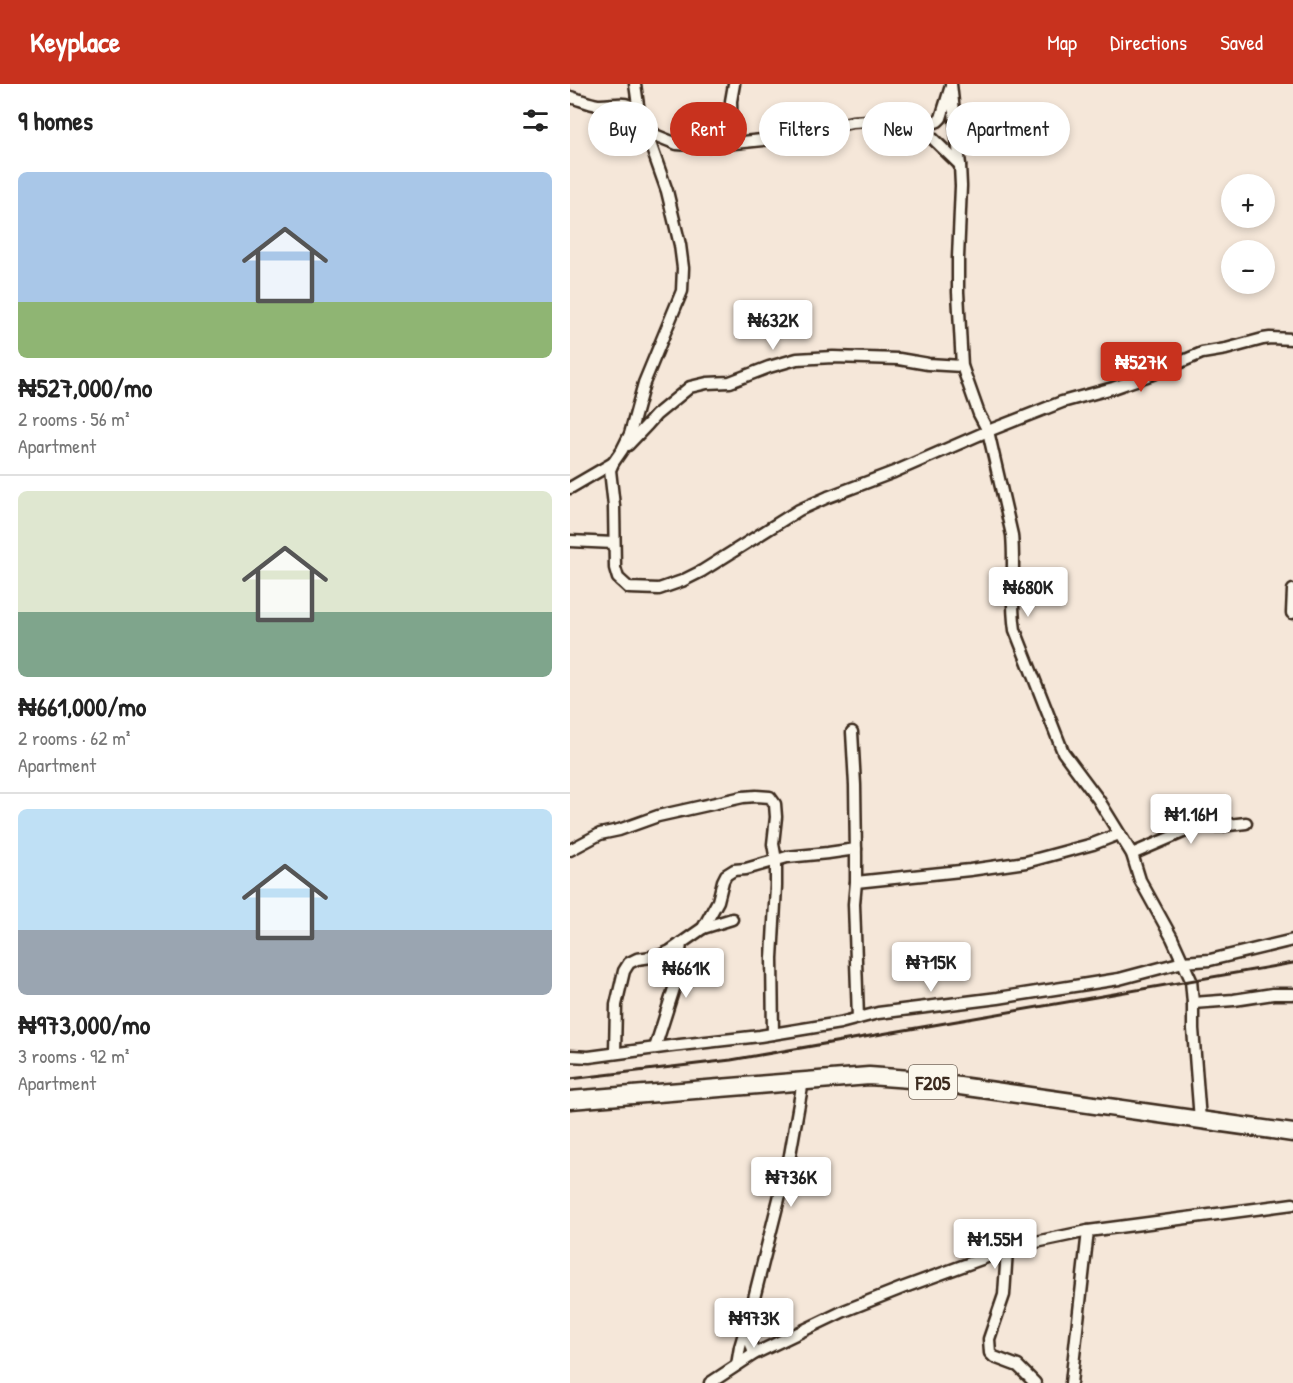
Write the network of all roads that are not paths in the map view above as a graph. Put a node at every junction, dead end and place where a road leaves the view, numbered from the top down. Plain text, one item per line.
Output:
1 (635, 84) edge
2 (734, 84) edge
3 (951, 84) edge
4 (570, 97) edge
5 (588, 102) edge
6 (638, 102) edge
7 (731, 102) edge
8 (862, 122) edge
9 (934, 123) edge
10 (934, 140) edge
11 (747, 141) edge
12 (655, 156) edge
13 (960, 165) junction
14 (1293, 339) edge
15 (962, 366) junction
16 (987, 431) junction
17 (622, 450) junction
18 (613, 463) junction
19 (570, 488) edge
20 (570, 541) edge
21 (614, 543) junction
22 (1293, 590) edge
23 (1292, 613) edge
24 (852, 732) dead end
25 (1246, 823) dead end
26 (1119, 834) junction
27 (856, 849) junction
28 (570, 850) edge
29 (1132, 854) junction
30 (776, 860) junction
31 (856, 882) junction
32 (732, 919) dead end
33 (703, 928) junction
34 (1293, 940) edge
35 (681, 943) junction
36 (1183, 962) junction
37 (1293, 994) edge
38 (1193, 1002) junction
39 (858, 1018) junction
40 (773, 1034) junction
41 (655, 1048) junction
42 (615, 1053) junction
43 (570, 1056) edge
44 (803, 1081) junction
45 (570, 1100) edge
46 (1200, 1120) junction
47 (1293, 1133) edge
48 (1293, 1204) edge
49 (1088, 1232) junction
50 (1007, 1250) junction
51 (746, 1328) junction
52 (754, 1354) junction
53 (737, 1365) junction
54 (710, 1383) edge
55 (1035, 1383) edge
56 (1071, 1383) edge

1 - 6 street
2 - 7 street
3 - 9 street
3 - 13 street
4 - 5 street
8 - 11 street
10 - 13 street
12 - 17 street
13 - 15 street
14 - 16 street
15 - 16 street
15 - 17 street
16 - 21 street
16 - 26 street
17 - 18 street
18 - 19 street
18 - 21 street
20 - 21 street
22 - 23 street
24 - 27 street
25 - 29 street
26 - 29 street
26 - 31 street
27 - 30 street
27 - 31 street
28 - 30 street
29 - 36 street
30 - 33 street
30 - 40 street
31 - 39 street
32 - 33 street
33 - 35 street
34 - 36 street
35 - 41 street
35 - 42 street
36 - 38 street
36 - 39 street
37 - 38 street
38 - 46 street
39 - 40 street
40 - 41 street
41 - 42 street
42 - 43 street
44 - 45 main road, F205
44 - 46 main road, F205
44 - 51 street
46 - 47 main road, F205
48 - 49 street
49 - 50 street
49 - 56 street
50 - 52 street
50 - 55 street
51 - 52 street
51 - 53 street
52 - 53 street
53 - 54 street

